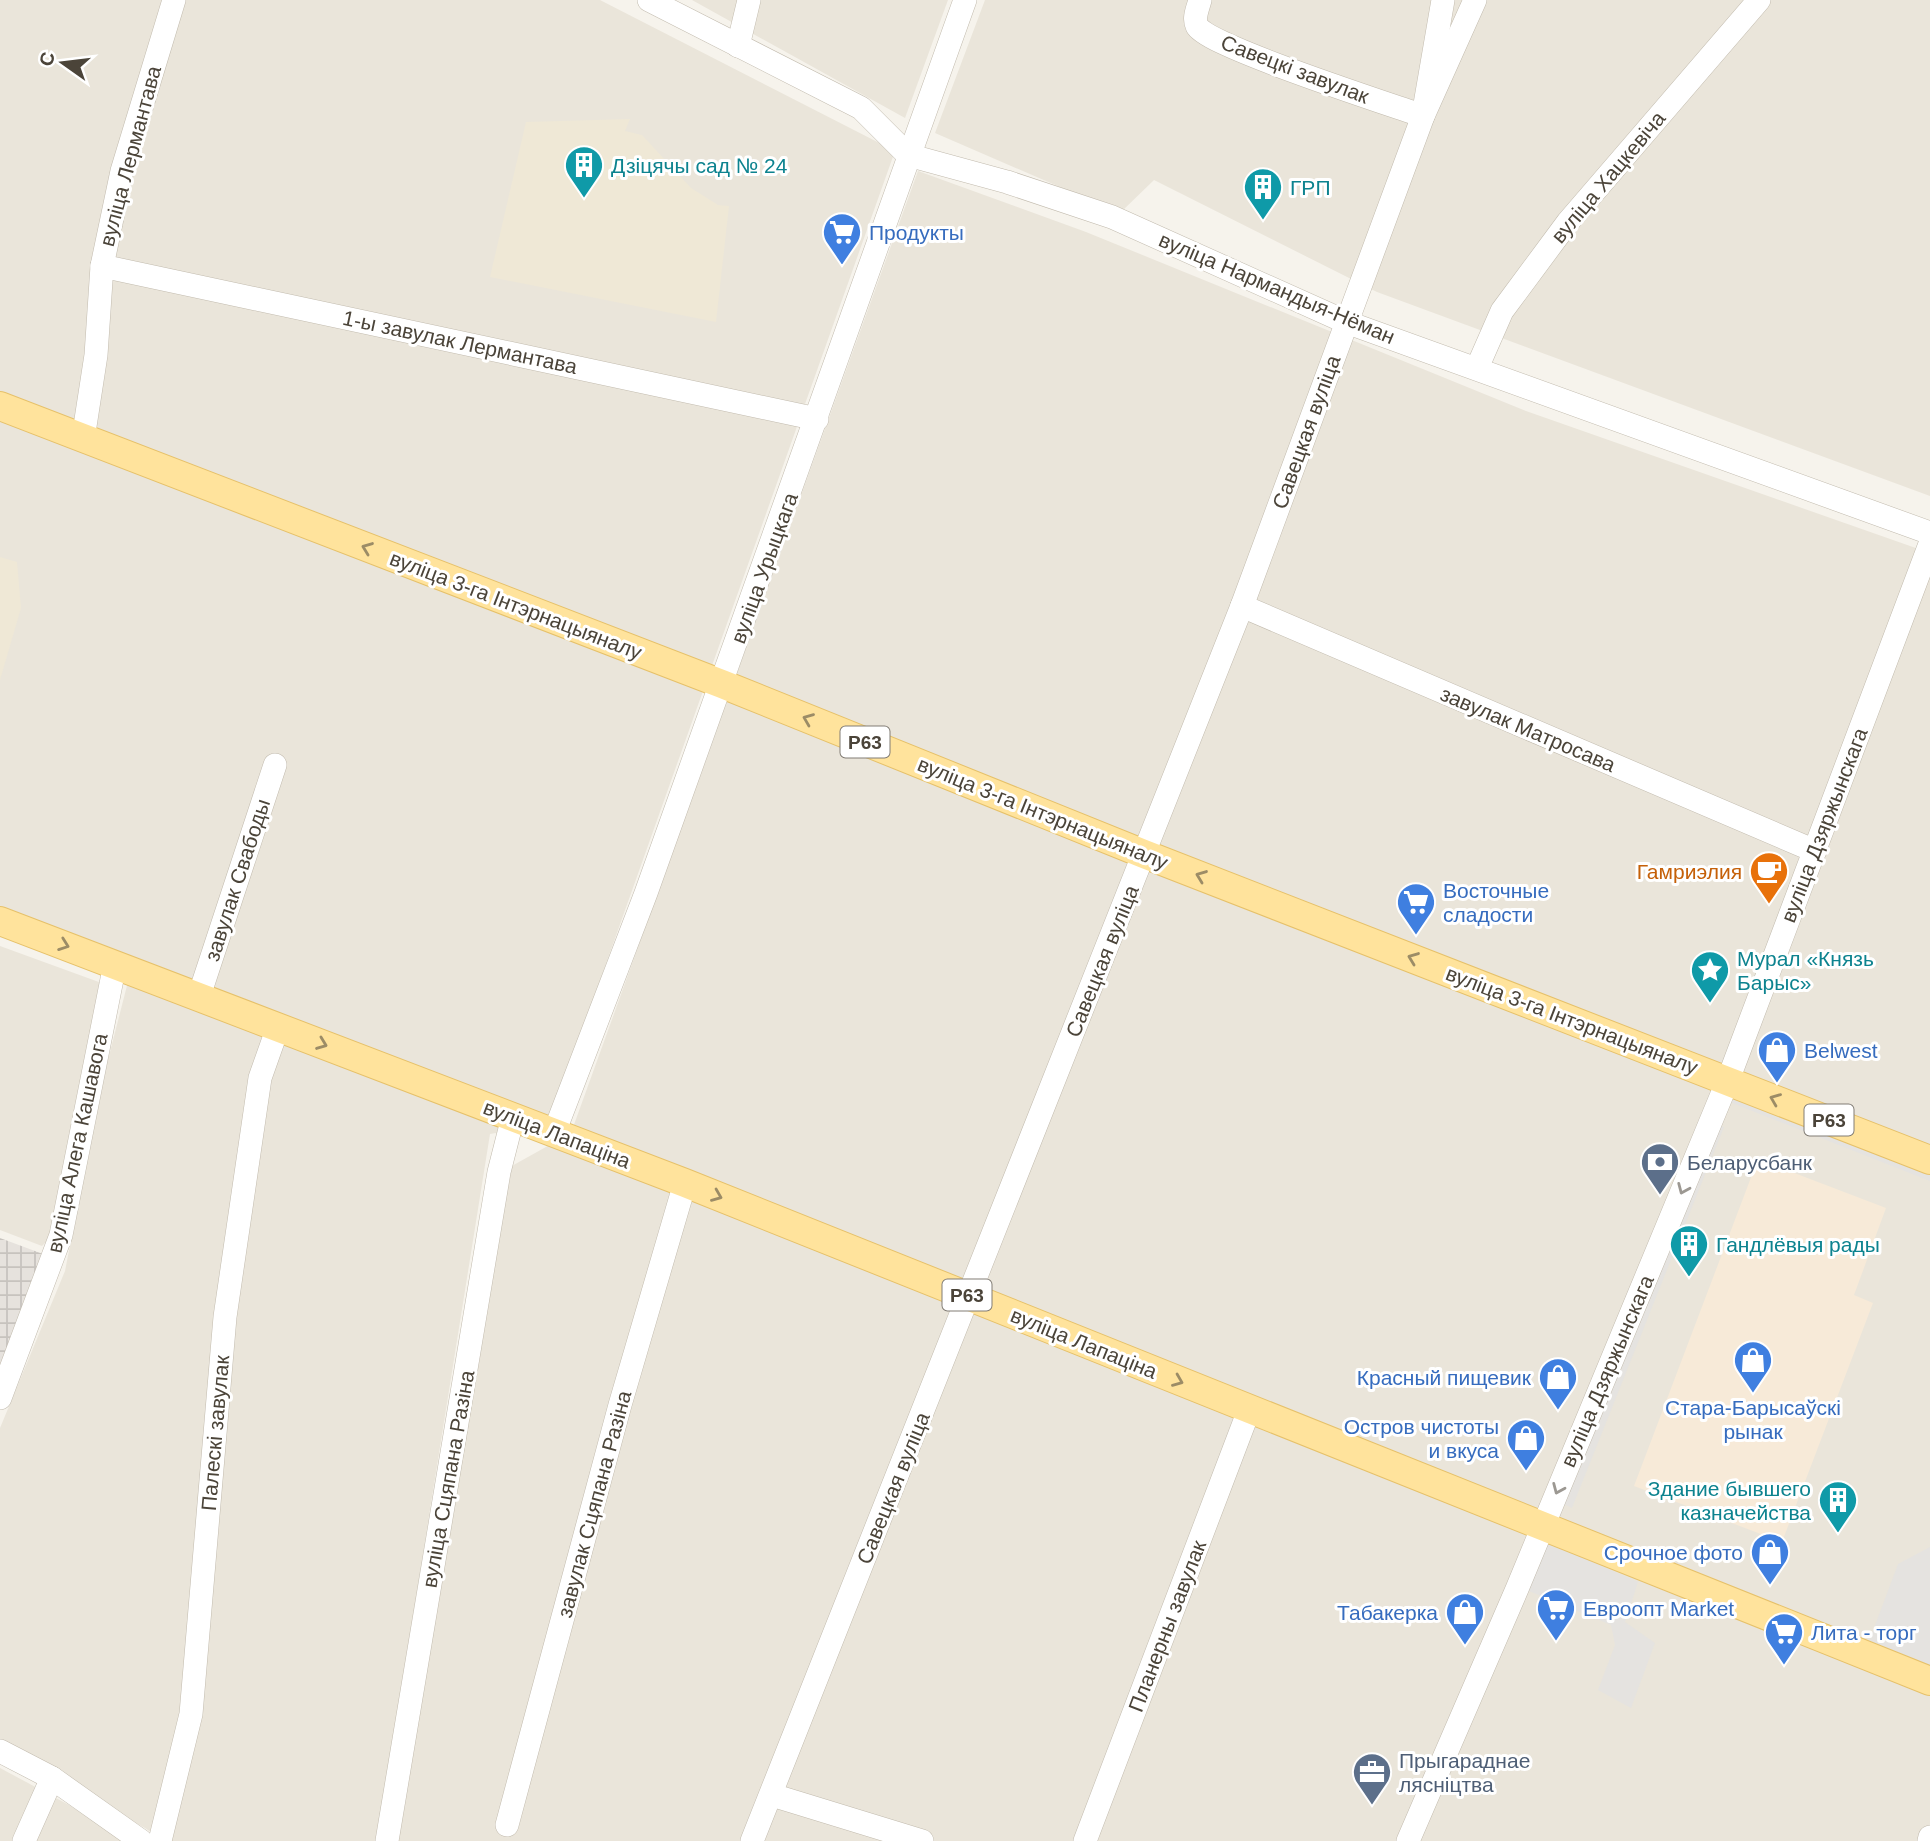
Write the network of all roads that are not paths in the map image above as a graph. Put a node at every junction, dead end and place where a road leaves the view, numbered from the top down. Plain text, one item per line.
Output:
1 (174, 0) edge
2 (649, 0) edge
3 (749, 0) edge
4 (965, 0) edge
5 (1200, 0) edge
6 (1443, 0) edge
7 (1475, 0) edge
8 (1759, 0) edge
9 (738, 46) junction
10 (1423, 116) junction
11 (908, 155) junction
12 (102, 266) junction
13 (1346, 322) junction
14 (1477, 368) junction
15 (0, 406) edge
16 (817, 419) junction
17 (83, 439) junction
18 (1930, 533) edge
19 (1930, 544) edge
20 (1241, 606) junction
21 (722, 684) junction
22 (275, 765) dead end
23 (1815, 851) junction
24 (1144, 854) junction
25 (0, 921) edge
26 (115, 964) junction
27 (199, 996) junction
28 (278, 1027) junction
29 (1728, 1080) junction
30 (513, 1117) junction
31 (554, 1133) junction
32 (1930, 1160) edge
33 (685, 1183) junction
34 (969, 1296) junction
35 (0, 1398) edge
36 (1250, 1410) junction
37 (1542, 1527) junction
38 (1930, 1681) edge
39 (0, 1751) edge
40 (52, 1778) junction
41 (772, 1795) junction
42 (508, 1825) dead end
43 (24, 1841) edge
44 (141, 1841) edge
45 (160, 1841) edge
46 (387, 1841) edge
47 (752, 1841) edge
48 (922, 1841) edge
49 (1085, 1841) edge
50 (1408, 1841) edge

1 - 12 street, вуліца Лермантава
2 - 9 street, вуліца Нармандыя-Нёман
3 - 9 street
4 - 11 street, вуліца Урыцкага
5 - 10 street, Савецкі завулак
6 - 10 street
7 - 10 street, Савецкая вуліца
8 - 14 street, вуліца Хацкевіча
9 - 11 street, вуліца Нармандыя-Нёман
10 - 13 street, Савецкая вуліца
11 - 13 street, вуліца Нармандыя-Нёман
11 - 16 street, вуліца Урыцкага
12 - 16 street, 1-ы завулак Лермантава
12 - 17 street, вуліца Лермантава
13 - 14 street, вуліца Нармандыя-Нёман
13 - 20 street, Савецкая вуліца
14 - 18 street, вуліца Нармандыя-Нёман
15 - 17 main road, вуліца 3-га Інтэрнацыяналу / Р63
16 - 21 street, вуліца Урыцкага
21 -> 17 main road, вуліца 3-га Інтэрнацыяналу / Р63
19 - 23 street, вуліца Дзяржынскага
20 - 23 street, завулак Матросава
20 - 24 street, Савецкая вуліца
24 -> 21 main road, вуліца 3-га Інтэрнацыяналу / Р63
21 - 31 street, вуліца Урыцкага
22 - 27 street, завулак Свабоды
23 - 29 street, вуліца Дзяржынскага
29 -> 24 main road, вуліца 3-га Інтэрнацыяналу / Р63
24 - 34 street, Савецкая вуліца
25 -> 26 main road, вуліца Лапаціна / Р63
26 - 27 main road, вуліца Лапаціна / Р63
26 - 35 street, вуліца Алега Кашавога
27 - 28 main road, вуліца Лапаціна / Р63
28 -> 30 main road, вуліца Лапаціна / Р63
28 - 45 street, Палескі завулак
32 -> 29 main road, вуліца 3-га Інтэрнацыяналу / Р63
29 -> 37 street, вуліца Дзяржынскага
30 - 31 main road, вуліца Лапаціна / Р63
30 - 46 street, вуліца Сцяпана Разіна
31 - 33 main road, вуліца Лапаціна / Р63
33 -> 34 main road, вуліца Лапаціна / Р63
33 - 42 street, завулак Сцяпана Разіна
34 -> 36 main road, вуліца Лапаціна / Р63
34 - 41 street, Савецкая вуліца
36 - 37 main road, вуліца Лапаціна / Р63
36 - 49 street, Планерны завулак
37 - 38 main road, вуліца Лапаціна / Р63
37 - 50 street, вуліца Дзяржынскага
39 - 40 street
40 - 43 street
40 - 44 street
41 - 47 street, Савецкая вуліца
41 - 48 street

